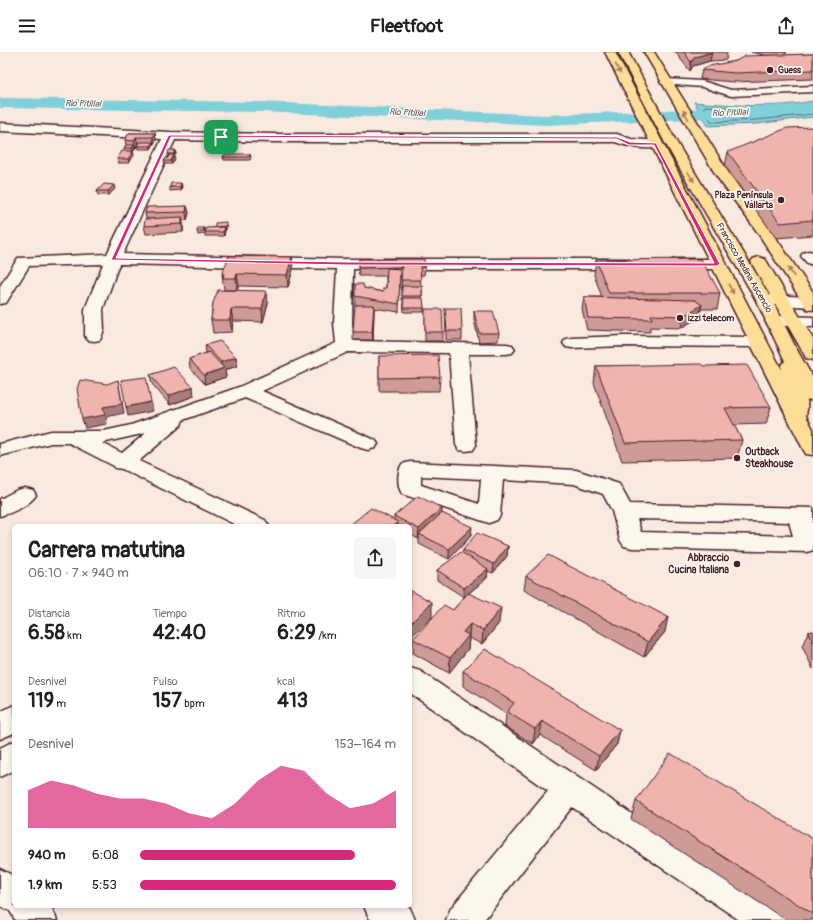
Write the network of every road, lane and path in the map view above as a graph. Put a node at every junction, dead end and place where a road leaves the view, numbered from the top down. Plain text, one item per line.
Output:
1 (610, 52) edge
2 (623, 52) edge
3 (649, 52) edge
4 (662, 86) junction
5 (813, 89) edge
6 (0, 127) edge
7 (170, 136) junction
8 (670, 142) junction
9 (724, 177) junction
10 (746, 183) edge
11 (113, 259) junction
12 (345, 264) junction
13 (638, 264) edge
14 (662, 264) edge
15 (717, 264) junction
16 (0, 299) edge
17 (764, 300) junction
18 (783, 300) junction
19 (812, 303) edge
20 (774, 321) junction
21 (795, 322) junction
22 (813, 322) edge
23 (94, 336) dead end
24 (758, 342) junction
25 (572, 343) dead end
26 (345, 346) junction
27 (787, 348) junction
28 (458, 349) junction
29 (506, 349) dead end
30 (813, 354) edge
31 (246, 390) junction
32 (813, 395) edge
33 (182, 414) junction
34 (796, 417) junction
35 (72, 438) junction
36 (368, 444) dead end
37 (466, 445) dead end
38 (813, 449) edge
39 (0, 450) edge
40 (123, 463) junction
41 (493, 473) dead end
42 (25, 495) dead end
43 (0, 509) edge
44 (623, 511) junction
45 (806, 516) edge
46 (253, 524) edge
47 (412, 680) edge
48 (12, 718) edge
49 (0, 727) edge
50 (12, 755) edge
51 (0, 764) edge
52 (569, 788) junction
53 (0, 885) edge
54 (12, 895) edge
55 (26, 908) edge
56 (383, 908) edge
57 (40, 920) edge
58 (398, 920) edge
59 (463, 920) edge
60 (769, 920) edge

1 -> 8 main road
2 - 8 main road
3 - 4 main road
4 - 5 street
9 -> 4 main road
6 - 7 street
7 - 8 street
7 - 11 street
8 - 15 main road
8 -> 17 main road, Francisco Medina Ascencio
8 - 18 main road, Francisco Medina Ascencio
9 - 10 street
19 -> 9 main road
11 - 12 street
11 - 16 street
11 - 23 street
12 - 13 street
12 - 26 street
14 - 15 street
15 -> 24 main road
17 - 18 street
17 - 20 main road, Francisco Medina Ascencio
18 - 19 street
18 - 21 main road, Francisco Medina Ascencio
20 - 21 street
20 - 27 main road, Francisco Medina Ascencio
21 - 22 street
21 - 30 main road, Francisco Medina Ascencio
24 - 25 street
24 - 34 main road
26 - 28 street
26 - 31 street
27 - 32 main road, Francisco Medina Ascencio
27 - 34 main road
28 - 29 street
28 - 37 street
31 - 33 street
31 - 36 street
33 - 35 street
33 - 40 street
34 - 38 main road
35 - 39 street
35 - 40 street
40 - 46 street
41 - 44 street
42 - 43 street
44 - 45 street
44 - 45 street
47 - 52 street
48 - 49 street
50 - 51 street
52 - 59 street
52 - 60 street
53 - 54 street
55 - 57 street
56 - 58 street

